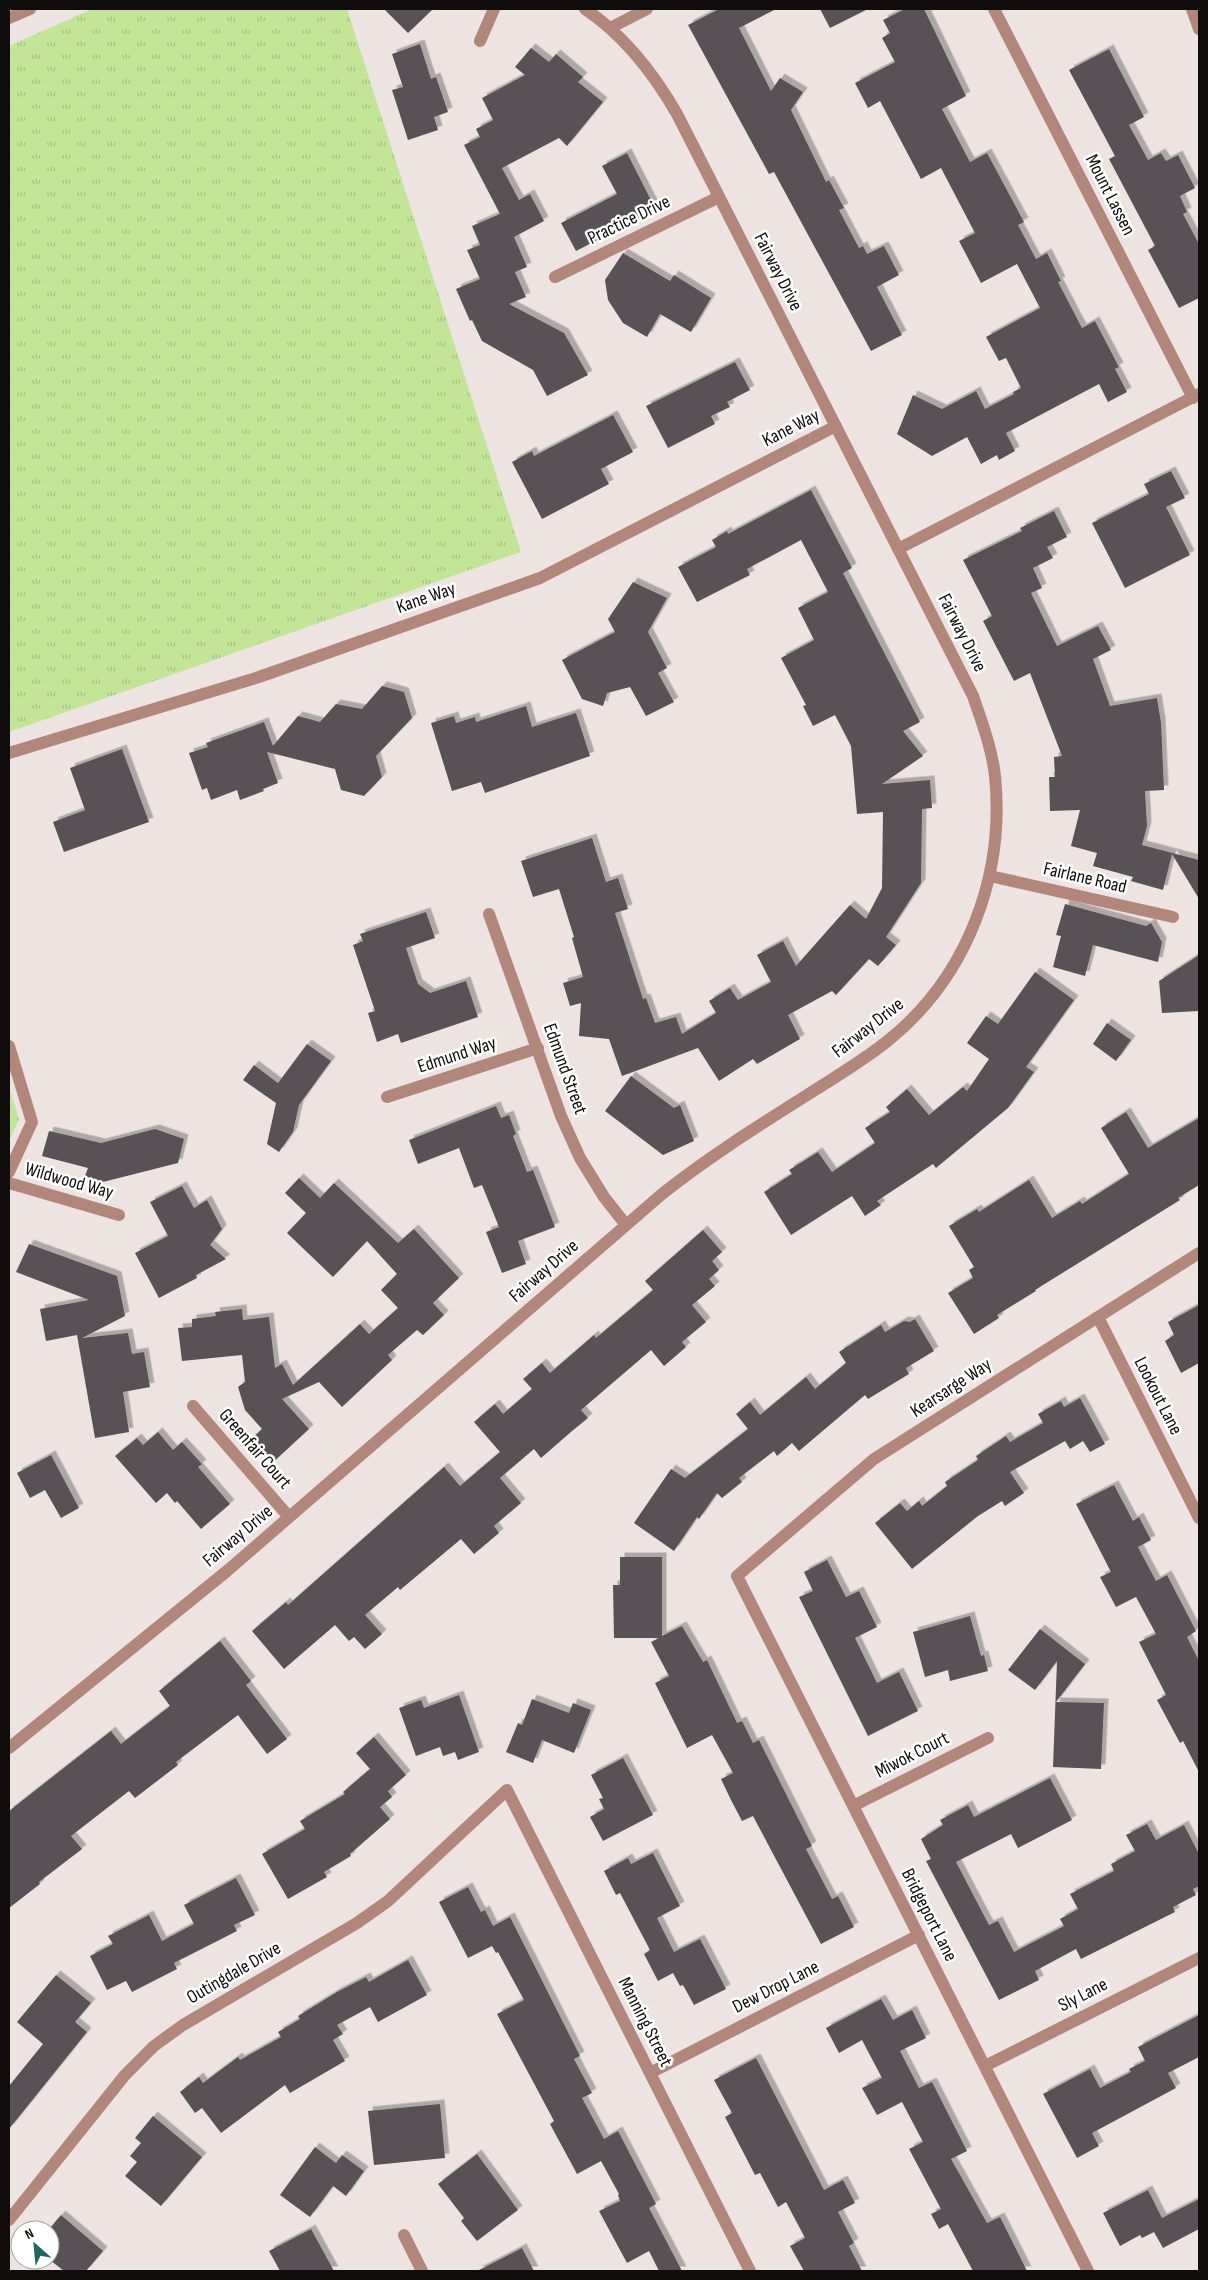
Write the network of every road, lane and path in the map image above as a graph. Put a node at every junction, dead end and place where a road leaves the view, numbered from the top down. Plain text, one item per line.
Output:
1 (30, 9) edge
2 (494, 9) edge
3 (585, 9) edge
4 (647, 9) edge
5 (994, 9) edge
6 (1192, 9) edge
7 (9, 18) edge
8 (610, 28) junction
9 (1199, 29) edge
10 (480, 41) dead end
11 (719, 197) junction
12 (555, 277) dead end
13 (1196, 396) edge
14 (836, 426) junction
15 (898, 548) junction
16 (9, 753) edge
17 (990, 876) junction
18 (489, 914) dead end
19 (1173, 917) dead end
20 (9, 1046) edge
21 (538, 1048) junction
22 (387, 1098) dead end
23 (9, 1172) edge
24 (9, 1184) edge
25 (119, 1215) dead end
26 (626, 1225) junction
27 (1199, 1253) edge
28 (1098, 1317) junction
29 (192, 1406) dead end
30 (289, 1517) junction
31 (1199, 1518) edge
32 (737, 1576) joint
33 (988, 1738) dead end
34 (9, 1748) edge
35 (507, 1790) joint
36 (853, 1806) junction
37 (919, 1936) junction
38 (1199, 1958) edge
39 (985, 2066) junction
40 (650, 2073) junction
41 (9, 2220) edge
42 (404, 2235) dead end
43 (422, 2271) edge
44 (750, 2271) edge
45 (1088, 2271) edge

1 - 7 street
2 - 10 street
3 - 8 street, Fairway Drive
4 - 8 street
5 - 13 street, Mount Lassen
6 - 9 street
8 - 11 street, Fairway Drive
11 - 12 street, Practice Drive
11 - 14 street, Fairway Drive
13 - 15 street
14 - 15 street, Fairway Drive
14 - 16 street, Kane Way
15 - 17 street, Fairway Drive
17 - 19 street, Fairlane Road
17 - 26 street, Fairway Drive
18 - 21 street, Edmund Street
20 - 23 street
21 - 22 street, Edmund Way
21 - 26 street, Edmund Street
24 - 25 street, Wildwood Way
26 - 30 street, Fairway Drive
27 - 28 street, Kearsarge Way
28 - 31 street, Lookout Lane
28 - 32 street, Kearsarge Way
29 - 30 street, Greenfair Court
30 - 34 street, Fairway Drive
32 - 36 street, Bridgeport Lane
33 - 36 street, Miwok Court
35 - 40 street, Manning Street
35 - 41 street, Outingdale Drive
36 - 37 street, Bridgeport Lane
37 - 39 street, Bridgeport Lane
37 - 40 street, Dew Drop Lane
38 - 39 street, Sly Lane
39 - 45 street, Bridgeport Lane
40 - 44 street, Manning Street
42 - 43 street

